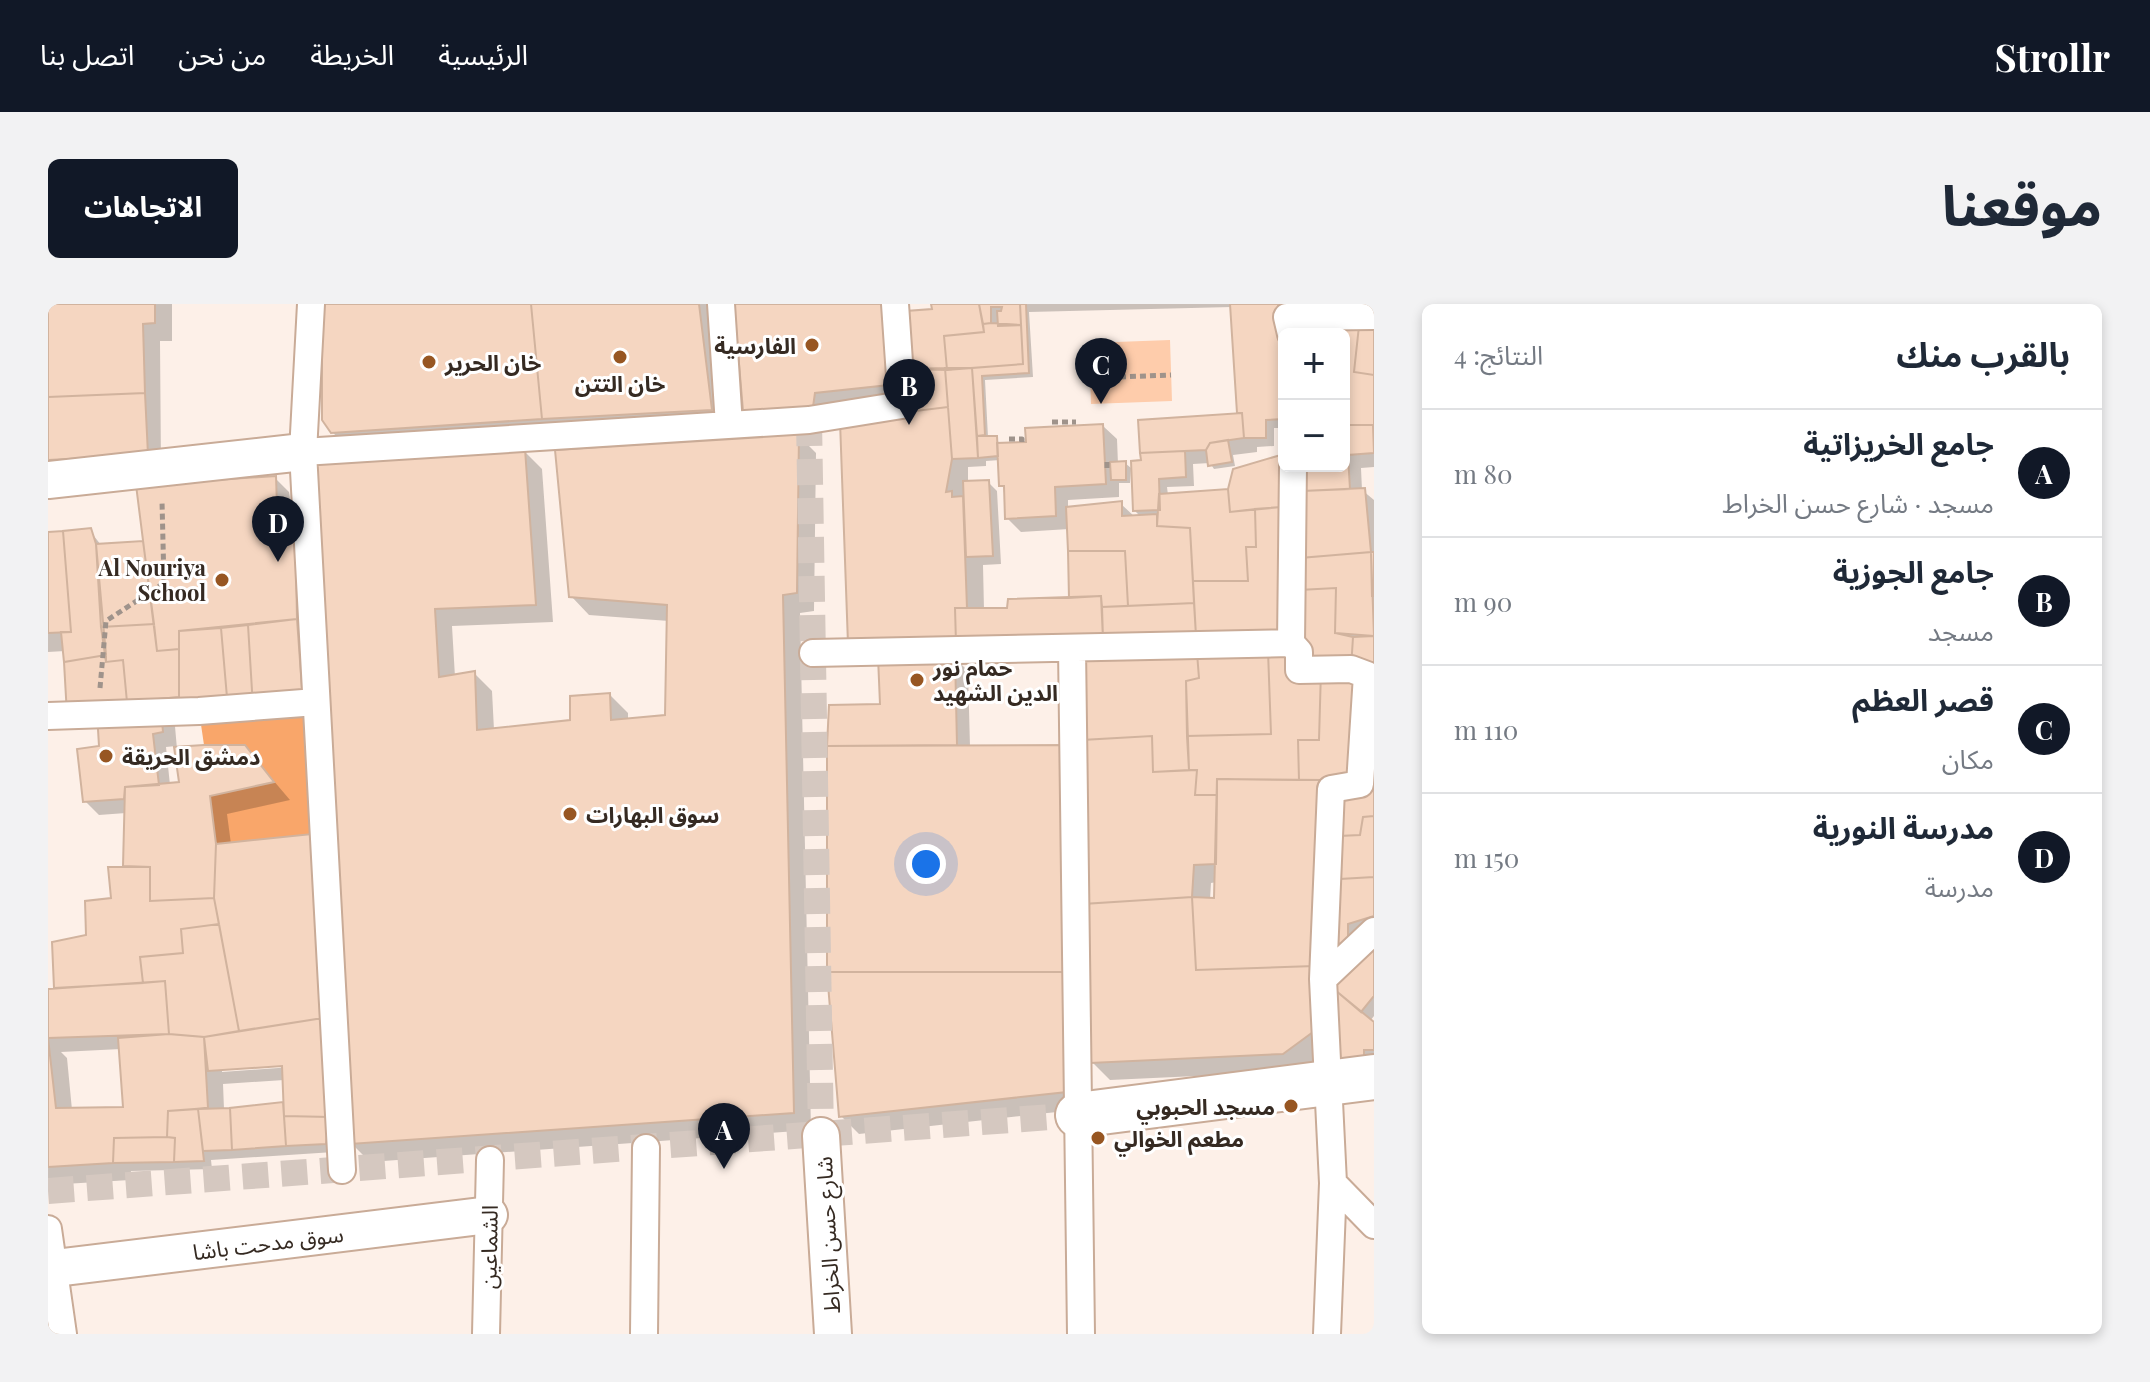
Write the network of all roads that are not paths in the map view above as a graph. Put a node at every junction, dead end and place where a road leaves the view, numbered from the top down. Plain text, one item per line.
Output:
1 (311, 304) edge
2 (721, 304) edge
3 (895, 304) edge
4 (1314, 310) edge
5 (1374, 316) edge
6 (1290, 328) edge
7 (729, 425) junction
8 (303, 452) junction
9 (1293, 472) edge
10 (48, 480) edge
11 (1291, 643) junction
12 (1072, 648) junction
13 (813, 653) dead end
14 (316, 702) junction
15 (48, 716) edge
16 (1374, 931) edge
17 (1323, 979) junction
18 (1374, 1077) edge
19 (1329, 1081) junction
20 (1078, 1115) junction
21 (821, 1136) tunnel mouth
22 (646, 1148) dead end
23 (490, 1160) dead end
24 (342, 1170) dead end
25 (1333, 1183) junction
26 (489, 1215) junction
27 (1374, 1225) edge
28 (48, 1229) edge
29 (50, 1269) edge
30 (63, 1334) edge
31 (486, 1334) edge
32 (644, 1334) edge
33 (833, 1334) edge
34 (1081, 1334) edge
35 (1327, 1334) edge

1 - 8 street
2 - 7 street
3 - 7 street
4 - 5 street
4 - 6 street
7 - 8 street
8 - 10 street
8 - 14 street
9 - 11 street
11 - 12 street
11 - 17 street
12 - 13 street
12 - 20 street
14 - 15 street
14 - 24 street
16 - 17 street
17 - 19 street
18 - 19 street
19 - 20 street
19 - 25 street
20 - 34 street
21 - 33 street, شارع حسن الخراط
22 - 32 street
23 - 26 street, الشماعين
25 - 27 street
25 - 35 street
26 - 29 street, سوق مدحت باشا
26 - 31 street, الشماعين
28 - 29 street
29 - 30 street

